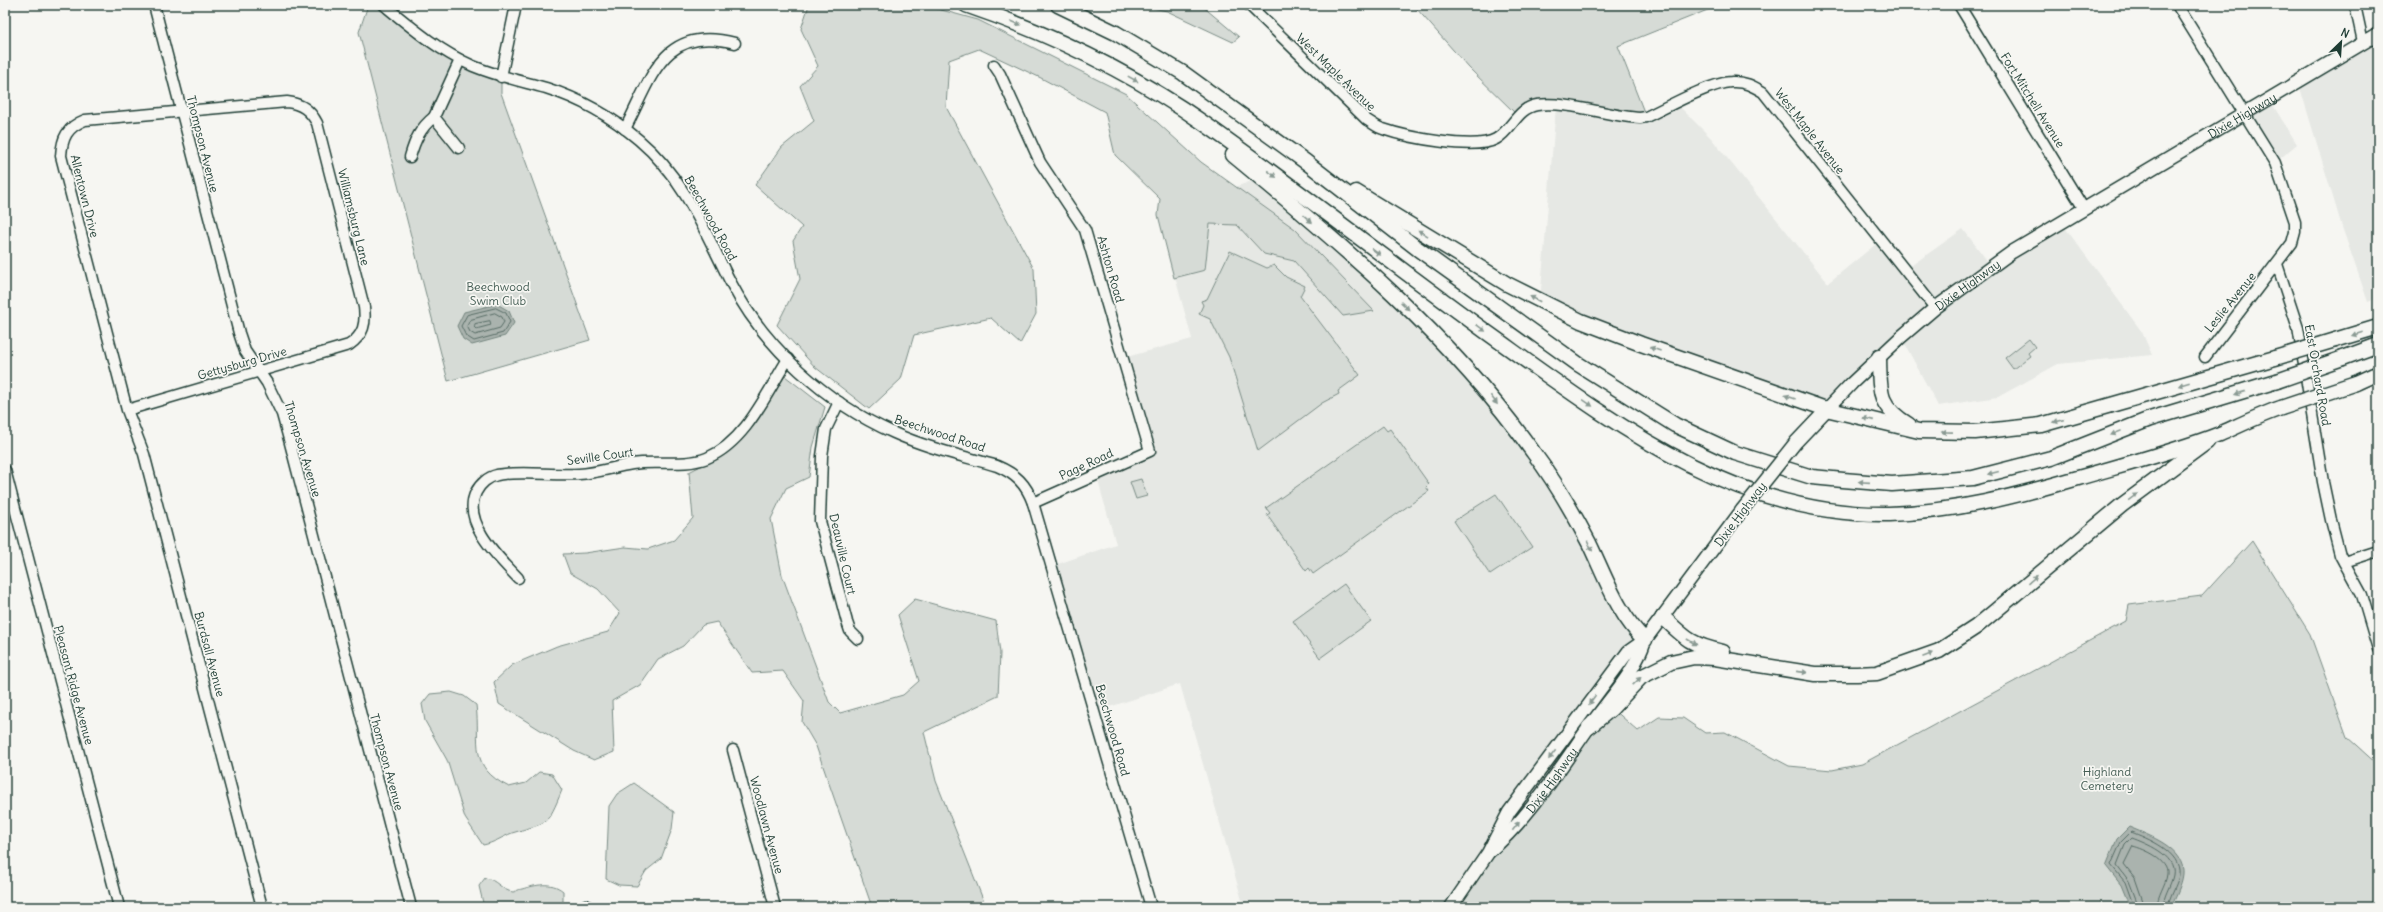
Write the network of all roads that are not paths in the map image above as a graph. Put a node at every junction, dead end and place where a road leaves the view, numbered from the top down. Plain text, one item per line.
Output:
1 (154, 5) edge
2 (384, 5) edge
3 (516, 5) edge
4 (966, 5) edge
5 (1058, 5) edge
6 (1249, 5) edge
7 (1959, 5) edge
8 (2177, 5) edge
9 (2355, 5) edge
10 (2378, 34) edge
11 (2363, 42) junction
12 (735, 43) dead end
13 (460, 60) junction
14 (994, 65) dead end
15 (501, 77) junction
16 (1148, 87) junction
17 (305, 108) joint
18 (181, 112) junction
19 (2245, 114) junction
20 (434, 117) junction
21 (625, 129) junction
22 (459, 148) dead end
23 (410, 157) dead end
24 (1306, 162) junction
25 (2084, 209) junction
26 (2277, 264) junction
27 (1936, 308) junction
28 (2378, 327) edge
29 (360, 335) joint
30 (2378, 345) edge
31 (1879, 357) junction
32 (2205, 357) dead end
33 (788, 359) junction
34 (257, 371) junction
35 (2378, 373) edge
36 (839, 402) junction
37 (1826, 409) junction
38 (127, 410) junction
39 (1919, 431) junction
40 (2219, 434) junction
41 (1150, 451) joint
42 (5, 470) edge
43 (1033, 503) junction
44 (2378, 552) edge
45 (2344, 562) junction
46 (518, 578) dead end
47 (1663, 617) junction
48 (858, 639) dead end
49 (1645, 640) junction
50 (2378, 649) edge
51 (1763, 665) junction
52 (1589, 727) junction
53 (733, 750) dead end
54 (1488, 853) junction
55 (118, 907) edge
56 (262, 907) edge
57 (411, 907) edge
58 (775, 907) edge
59 (1151, 907) edge
60 (1451, 907) edge

1 - 18 street, Thompson Avenue
2 - 13 street, Beechwood Road
3 - 15 street
4 -> 16 highway
5 - 24 highway
6 - 27 street, West Maple Avenue
7 - 25 street, Fort Mitchell Avenue
8 - 19 street
9 - 11 street
10 - 11 main road, Dixie Highway
11 - 19 main road, Dixie Highway
12 - 21 street
13 - 15 street, Beechwood Road
13 - 20 street
14 - 41 street, Ashton Road
15 - 21 street, Beechwood Road
16 -> 40 highway
16 -> 49 highway
17 - 18 street, Allentown Drive
17 - 29 street, Williamsburg Lane
18 - 34 street, Thompson Avenue
18 - 38 street, Allentown Drive
19 - 25 main road, Dixie Highway
19 - 26 street
20 - 22 street
20 - 23 street
21 - 33 street, Beechwood Road
30 -> 24 highway, bridge
37 -> 24 highway
25 - 27 main road, Dixie Highway
26 - 32 street, Leslie Avenue
26 - 45 street, East Orchard Road
27 - 31 main road, Dixie Highway
28 -> 39 highway, bridge
29 - 34 street, Gettysburg Drive
31 - 37 main road, Dixie Highway
31 - 39 highway
33 - 36 street, Beechwood Road
33 - 46 street, Seville Court
34 - 38 street, Gettysburg Drive
34 - 57 street, Thompson Avenue
35 - 40 highway, bridge
36 - 43 street, Beechwood Road
36 - 48 street, Deauville Court
39 -> 37 highway
37 - 47 main road, Dixie Highway, bridge
38 - 56 street, Burdsall Avenue
51 -> 40 highway
41 - 43 street, Page Road
42 - 55 street, Pleasant Ridge Avenue
43 - 59 street, Beechwood Road
44 - 45 street
45 - 50 street, East Orchard Road
47 - 49 main road, Dixie Highway
47 -> 51 highway
49 - 52 main road, Dixie Highway
49 -> 54 main road, Dixie Highway
52 -> 51 highway
54 -> 52 main road, Dixie Highway
53 - 58 street, Woodlawn Avenue
54 - 60 main road, Dixie Highway

